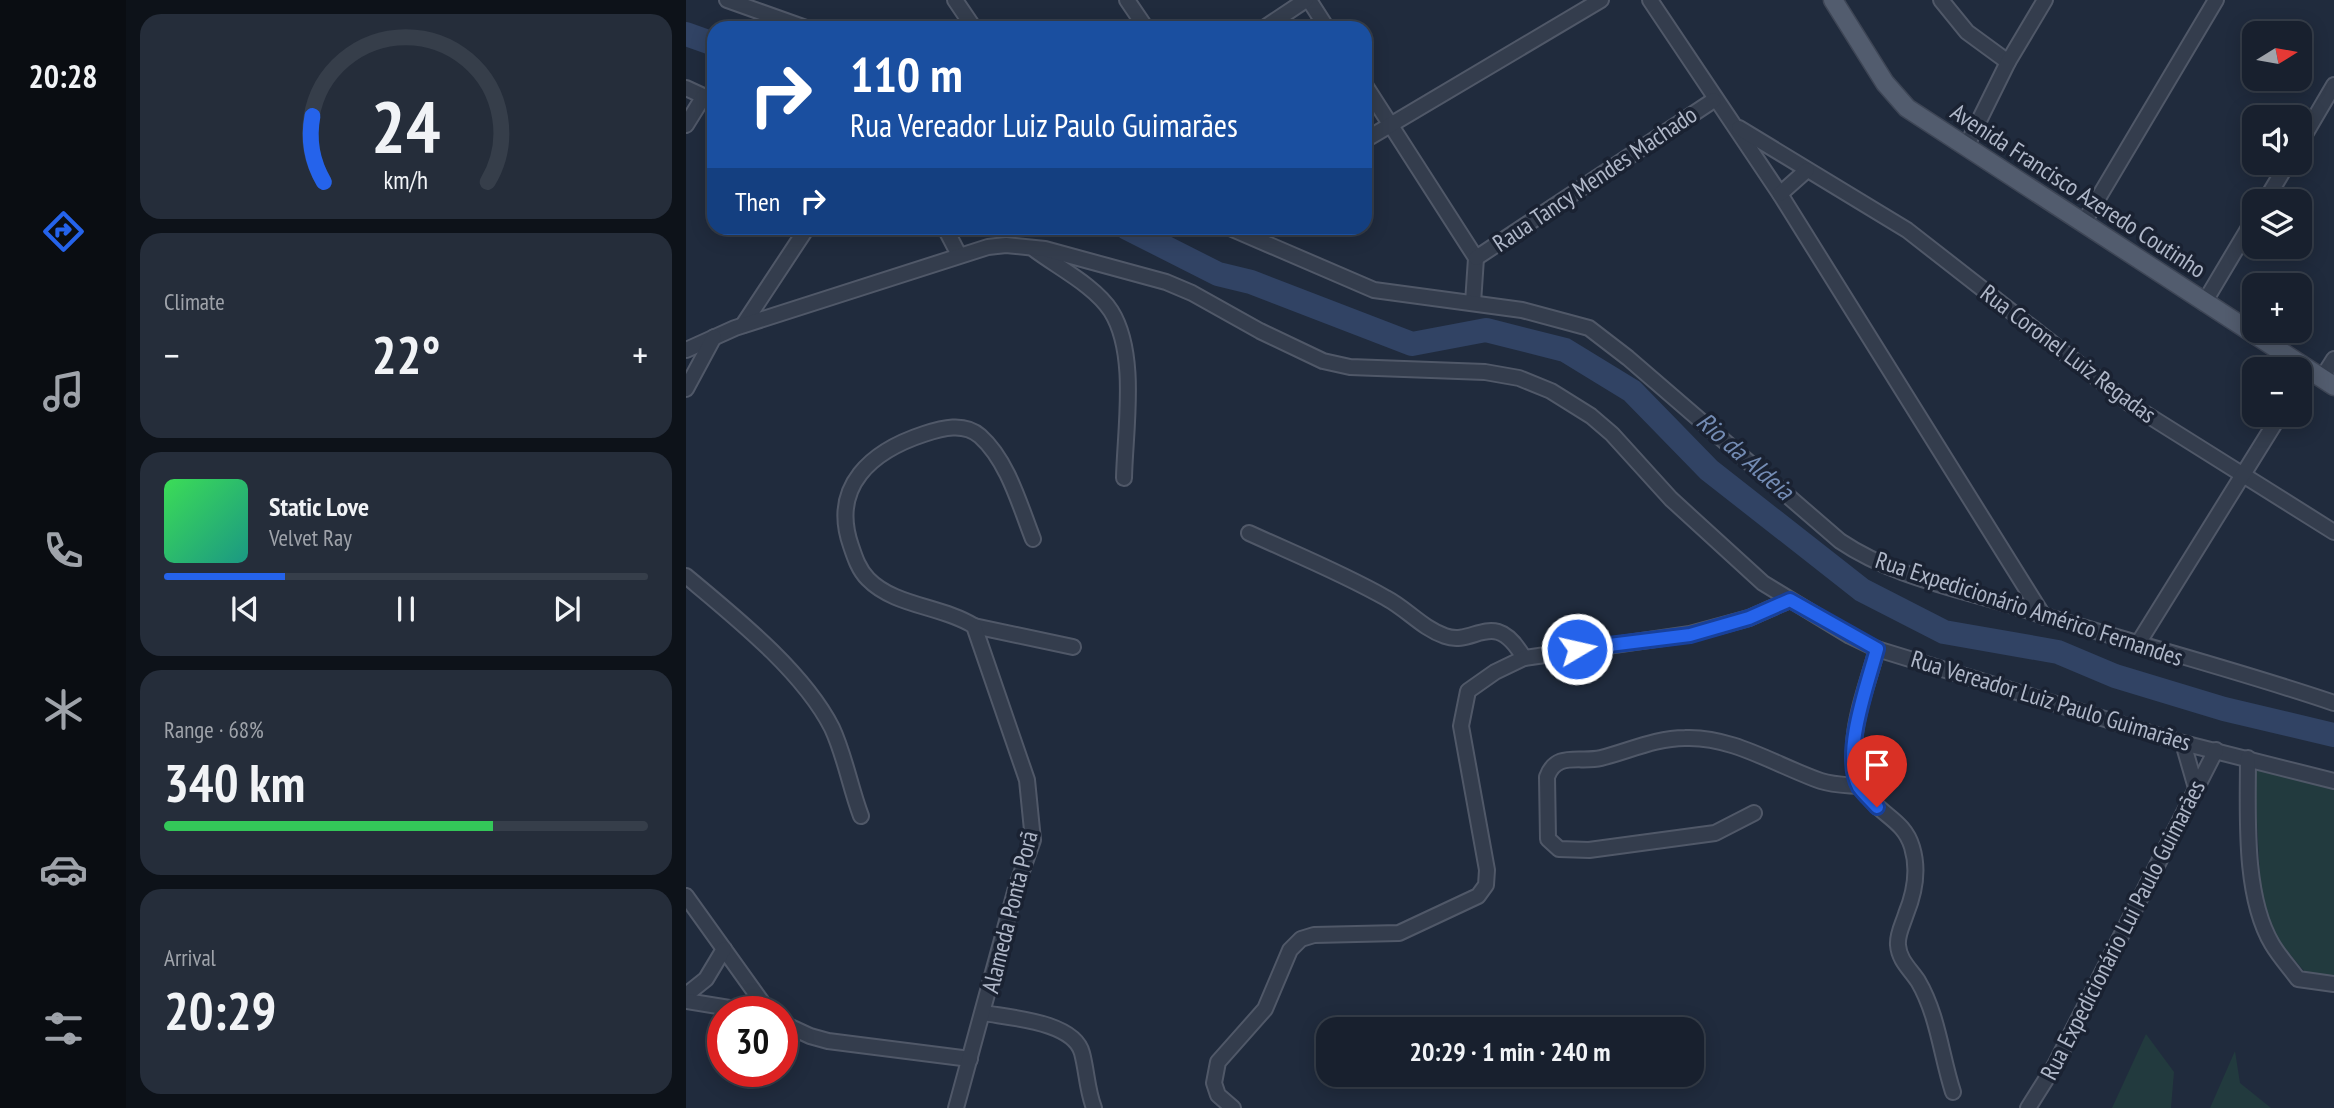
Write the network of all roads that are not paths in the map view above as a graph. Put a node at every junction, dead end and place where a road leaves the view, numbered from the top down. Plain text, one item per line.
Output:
1 (727, 0) edge
2 (954, 0) edge
3 (1127, 0) edge
4 (1308, 0) edge
5 (1601, 0) edge
6 (1650, 0) edge
7 (1833, 0) edge
8 (1941, 0) edge
9 (2045, 0) edge
10 (2216, 0) edge
11 (786, 21) edge
12 (969, 21) edge
13 (1141, 21) edge
14 (1275, 21) edge
15 (1322, 21) edge
16 (2008, 62) junction
17 (2334, 85) edge
18 (686, 88) edge
19 (1372, 96) edge
20 (707, 98) edge
21 (1714, 100) junction
22 (707, 101) edge
23 (2312, 123) edge
24 (1390, 124) junction
25 (686, 125) edge
26 (1734, 125) junction
27 (1372, 136) edge
28 (1966, 147) junction
29 (1807, 170) junction
30 (1780, 194) junction
31 (2084, 222) junction
32 (802, 235) edge
33 (949, 235) edge
34 (1246, 235) edge
35 (2242, 239) edge
36 (1031, 247) junction
37 (960, 255) junction
38 (1475, 258) junction
39 (1473, 303) junction
40 (2204, 303) junction
41 (743, 325) junction
42 (714, 337) junction
43 (686, 351) edge
44 (2334, 359) edge
45 (2316, 379) edge
46 (686, 389) edge
47 (2273, 427) edge
48 (2242, 476) junction
49 (1124, 478) dead end
50 (2334, 532) edge
51 (1249, 533) dead end
52 (1033, 539) dead end
53 (686, 576) edge
54 (1790, 600) junction
55 (2044, 617) junction
56 (974, 626) junction
57 (2139, 642) junction
58 (1073, 647) dead end
59 (1877, 649) junction
60 (1524, 658) junction
61 (2334, 703) edge
62 (2183, 743) junction
63 (2216, 750) junction
64 (2248, 758) junction
65 (2334, 781) edge
66 (1858, 786) junction
67 (2196, 788) junction
68 (1754, 813) dead end
69 (861, 816) dead end
70 (686, 896) edge
71 (724, 949) junction
72 (2334, 984) edge
73 (686, 995) edge
74 (758, 996) edge
75 (686, 1001) edge
76 (707, 1004) edge
77 (984, 1013) junction
78 (798, 1030) edge
79 (970, 1059) junction
80 (1953, 1092) dead end
81 (956, 1108) edge
82 (1094, 1108) edge
83 (1233, 1108) edge
84 (2028, 1108) edge

1 - 11 street
2 - 12 street
3 - 13 street
4 - 14 street
4 - 15 street
5 - 24 street
6 - 21 street, Rua Coronel Luiz Regadas
7 - 28 main road, Avenida Francisco Azeredo Coutinho
8 - 16 street
9 - 16 street
10 - 31 street
16 - 28 street
17 - 23 street
18 - 20 street
19 - 24 street
21 - 26 street, Rua Coronel Luiz Regadas
21 - 38 street, Raua Tancy Mendes Machado
22 - 25 street
24 - 27 street
24 - 38 street
26 - 29 street, Rua Coronel Luiz Regadas
26 - 30 street, Rua Coronel Luiz Regadas
28 - 31 main road, Avenida Francisco Azeredo Coutinho
29 - 30 street
29 - 48 street, Rua Coronel Luiz Regadas
30 - 55 street, Rua Coronel Luiz Regadas
31 - 40 main road, Avenida Francisco Azeredo Coutinho
32 - 41 street
33 - 37 street
34 - 39 street, Rua Expedicionário Américo Fernandes
35 - 40 street
36 - 37 street, Rua Vereador Luiz Paulo Guimarães
36 - 49 street
36 - 54 street, Rua Vereador Luiz Paulo Guimarães
37 - 41 street, Rua Vereador Luiz Paulo Guimarães
38 - 39 street
39 - 55 street, Rua Expedicionário Américo Fernandes
40 - 45 main road, Avenida Francisco Azeredo Coutinho
41 - 42 street, Rua Vereador Luiz Paulo Guimarães
42 - 43 street, Rua Vereador Luiz Paulo Guimarães
42 - 46 street
44 - 45 street
47 - 48 street
48 - 50 street, Rua Coronel Luiz Regadas
48 - 57 street
51 - 60 street
52 - 56 street
53 - 69 street
54 - 59 street, Rua Vereador Luiz Paulo Guimarães
54 - 60 street
55 - 57 street, Rua Expedicionário Américo Fernandes
56 - 58 street
56 - 77 street, Alameda Ponta Porã
57 - 61 street, Rua Expedicionário Américo Fernandes
59 - 62 street, Rua Vereador Luiz Paulo Guimarães
59 - 66 street
60 - 83 street
62 - 63 street, Rua Vereador Luiz Paulo Guimarães
62 - 67 street
63 - 64 street, Rua Vereador Luiz Paulo Guimarães
63 - 67 street, Rua Expedicionário Lui Paulo Guimarães
64 - 65 street, Rua Vereador Luiz Paulo Guimarães
64 - 72 street
66 - 68 street
66 - 80 street
67 - 84 street, Rua Expedicionário Lui Paulo Guimarães
70 - 71 street
71 - 73 street
71 - 74 street
75 - 76 street
77 - 79 street, Alameda Ponta Porã
77 - 82 street
78 - 79 street
79 - 81 street, Alameda Ponta Porã

